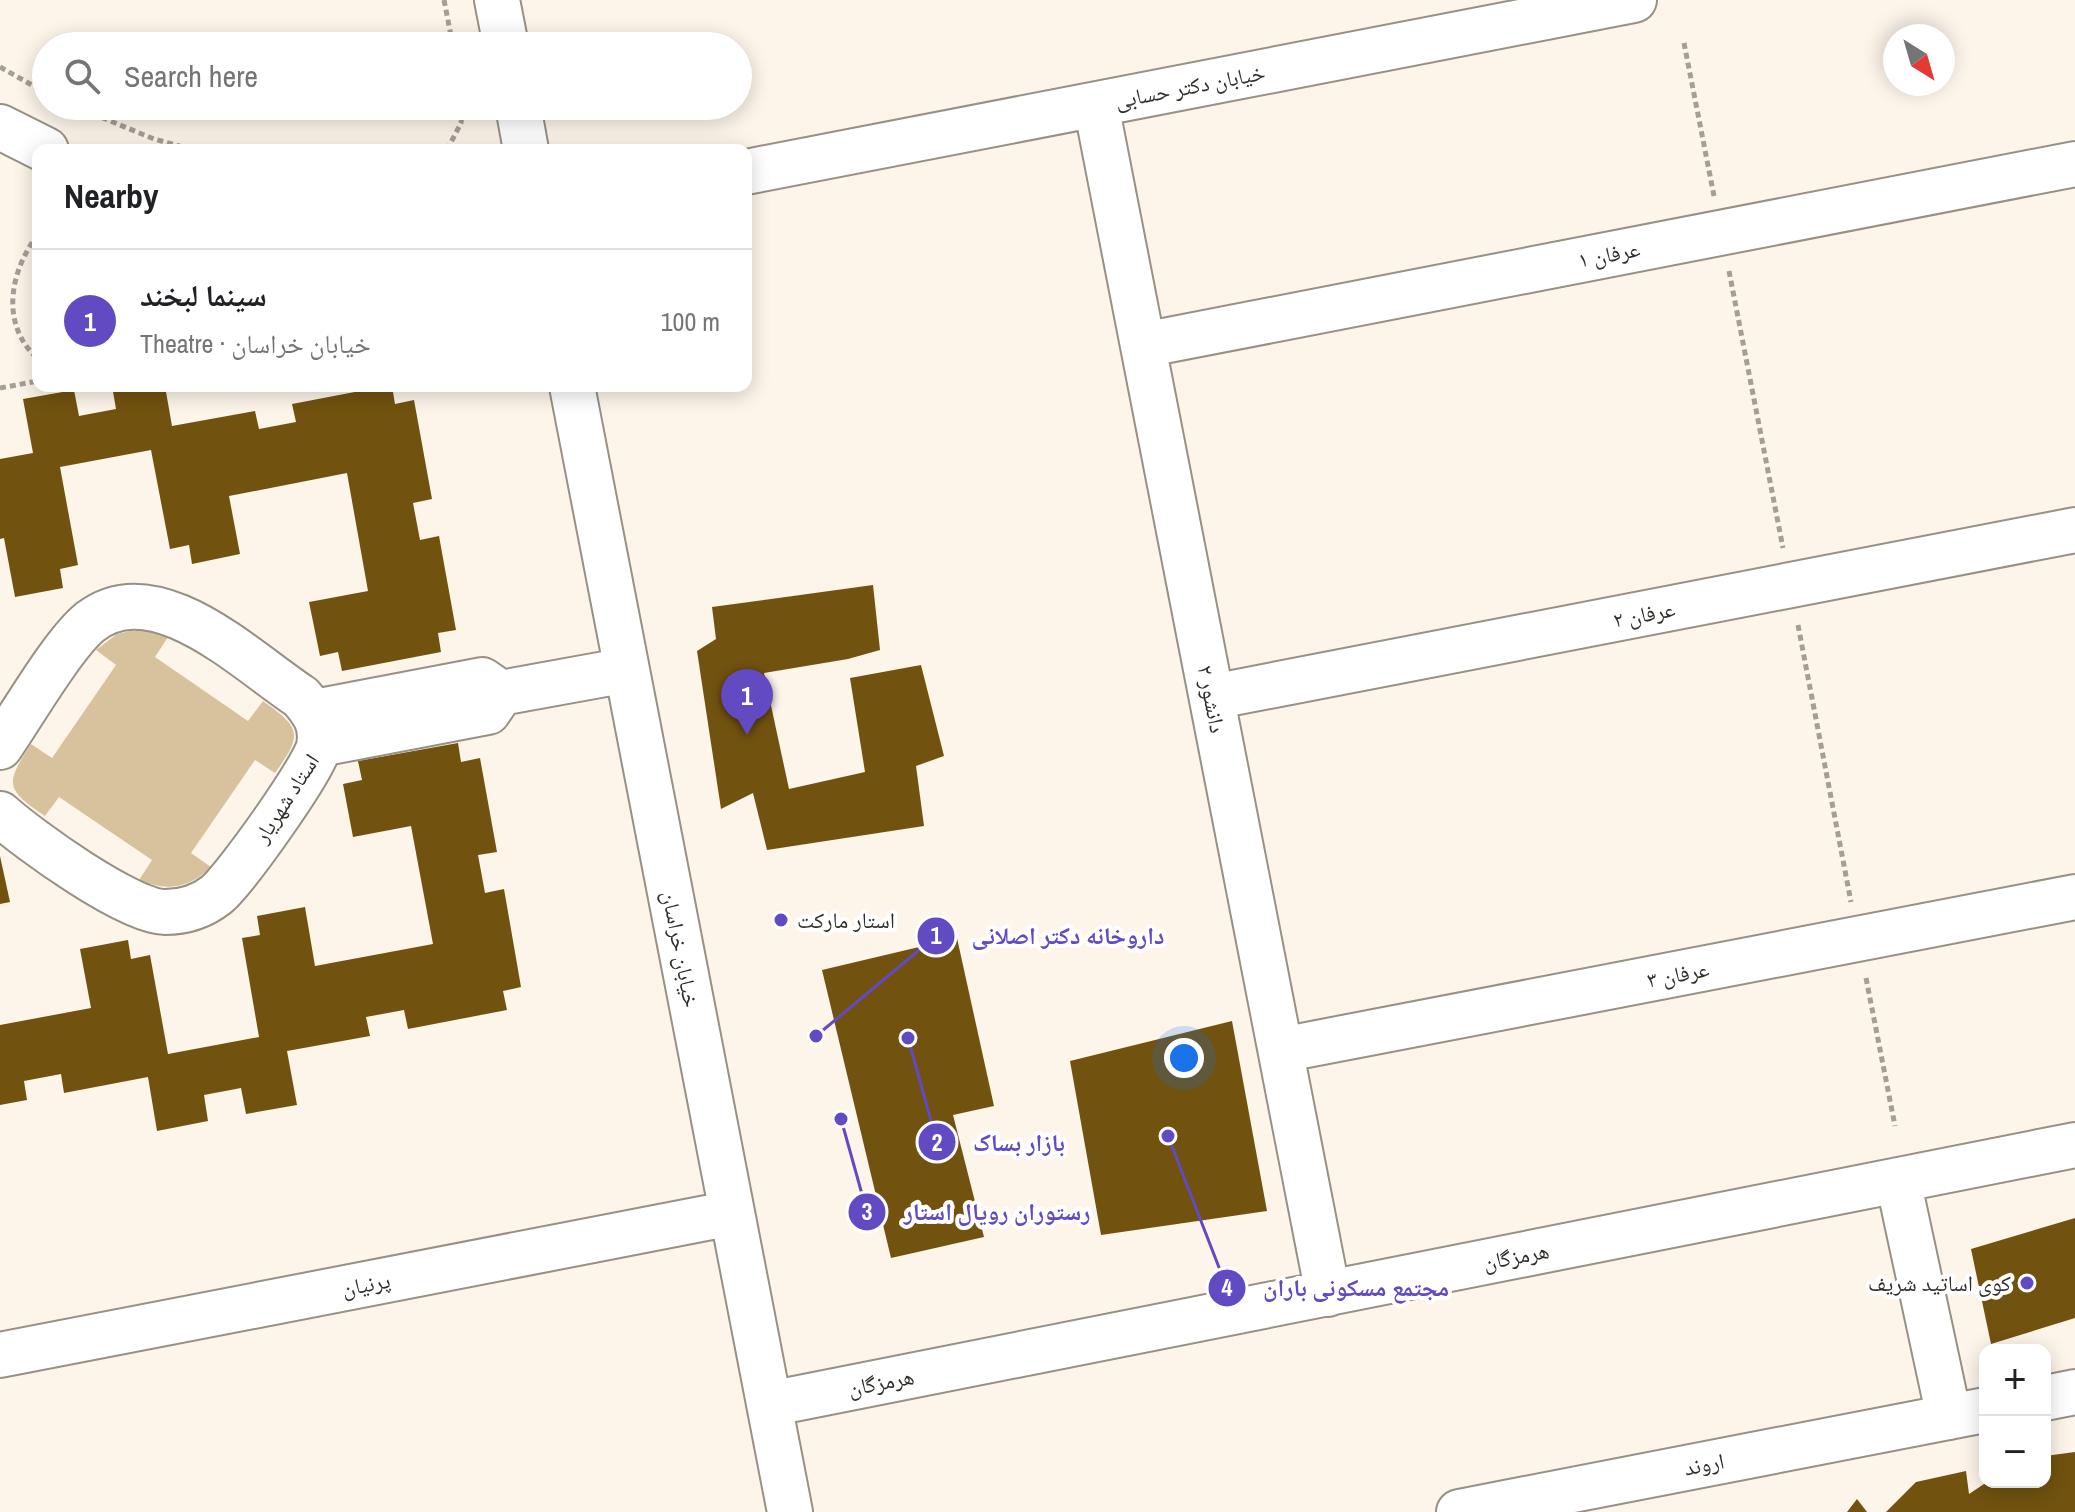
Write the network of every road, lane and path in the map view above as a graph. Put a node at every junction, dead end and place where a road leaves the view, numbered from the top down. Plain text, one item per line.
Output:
1 (444, 0) edge
2 (497, 0) edge
3 (1634, 0) edge
4 (450, 32) edge
5 (503, 32) edge
6 (1684, 43) dead end
7 (0, 67) edge
8 (32, 85) edge
9 (1096, 105) junction
10 (108, 120) edge
11 (461, 120) edge
12 (521, 120) edge
13 (0, 127) edge
14 (34, 144) edge
15 (172, 144) edge
16 (450, 144) edge
17 (525, 144) edge
18 (2075, 164) edge
19 (752, 171) edge
20 (1716, 205) dead end
21 (32, 243) edge
22 (1727, 261) dead end
23 (1143, 345) junction
24 (32, 353) edge
25 (32, 382) edge
26 (0, 388) edge
27 (573, 392) edge
28 (2075, 530) edge
29 (1784, 557) dead end
30 (1795, 613) dead end
31 (627, 670) junction
32 (1212, 697) junction
33 (317, 728) junction
34 (0, 747) edge
35 (0, 814) edge
36 (2075, 897) edge
37 (1853, 910) dead end
38 (1864, 967) dead end
39 (1281, 1050) junction
40 (1895, 1126) dead end
41 (2075, 1145) edge
42 (1898, 1180) junction
43 (732, 1213) junction
44 (1328, 1294) junction
45 (0, 1355) edge
46 (2075, 1392) edge
47 (2051, 1397) edge
48 (769, 1404) junction
49 (1967, 1413) edge
50 (1467, 1511) edge
51 (790, 1512) edge

1 - 4 path
2 - 5 street
3 - 9 street, خیابان دکتر حسابی
6 - 20 path
7 - 8 path
9 - 19 street, خیابان دکتر حسابی
9 - 23 street, دانشور ۲
10 - 15 path
11 - 16 path
12 - 17 street
13 - 14 street
18 - 23 street, عرفان ۱
21 - 24 path
22 - 29 path
23 - 32 street, دانشور ۲
25 - 26 path
27 - 31 street, خیابان خراسان
28 - 32 street, عرفان ۲
30 - 37 path
31 - 33 street
31 - 43 street, خیابان خراسان
32 - 39 street, دانشور ۲
33 - 34 street
33 - 35 street, استاد شهریار
36 - 39 street, عرفان ۳
38 - 40 path
39 - 44 street, دانشور ۲
41 - 42 street, هرمزگان
42 - 44 street, هرمزگان
42 - 49 street, اروند
43 - 45 street, پرنیان
43 - 48 street, خیابان خراسان
44 - 48 street, هرمزگان
46 - 47 street
48 - 51 street, خیابان خراسان
49 - 50 street, اروند

